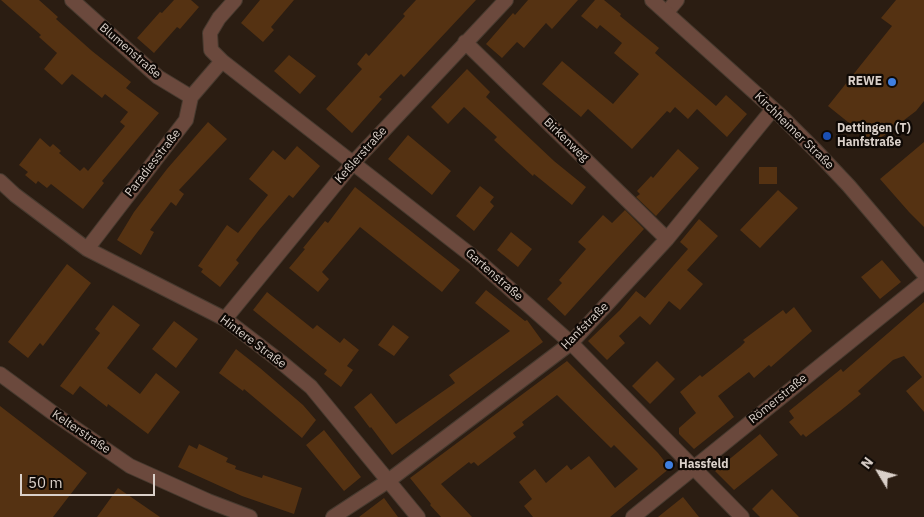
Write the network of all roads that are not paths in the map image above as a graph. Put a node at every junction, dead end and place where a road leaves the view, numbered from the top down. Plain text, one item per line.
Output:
1 (72, 0) edge
2 (236, 0) edge
3 (506, 0) edge
4 (652, 0) edge
5 (676, 0) edge
6 (667, 12) junction
7 (466, 42) junction
8 (222, 61) junction
9 (191, 97) junction
10 (773, 109) junction
11 (353, 162) junction
12 (0, 181) edge
13 (667, 239) junction
14 (87, 249) junction
15 (924, 274) edge
16 (924, 282) edge
17 (225, 319) junction
18 (571, 343) junction
19 (0, 374) edge
20 (694, 467) junction
21 (388, 481) junction
22 (250, 517) edge
23 (333, 517) edge
24 (418, 517) edge
25 (633, 517) edge
26 (742, 517) edge

1 - 9 street, Blumenstraße
2 - 8 street
3 - 7 street, Keßlerstraße
4 - 6 street, Kirchheimer Straße
5 - 6 street
6 - 10 street, Kirchheimer Straße
7 - 11 street, Keßlerstraße
7 - 13 street, Birkenweg
8 - 9 street, Paradiesstraße
8 - 11 street, Gartenstraße
9 - 14 street, Paradiesstraße
10 - 13 street, Hanfstraße
10 - 15 street, Kirchheimer Straße
11 - 17 street, Keßlerstraße
11 - 18 street, Gartenstraße
12 - 14 street, Hintere Straße
13 - 18 street, Hanfstraße
14 - 17 street, Hintere Straße
16 - 20 street, Römerstraße
17 - 21 street, Hintere Straße
18 - 20 street, Gartenstraße
18 - 21 street, Hanfstraße
19 - 22 street, Kelterstraße
20 - 25 street, Römerstraße
20 - 26 street, Gartenstraße
21 - 23 street, Hanfstraße
21 - 24 street, Hintere Straße

